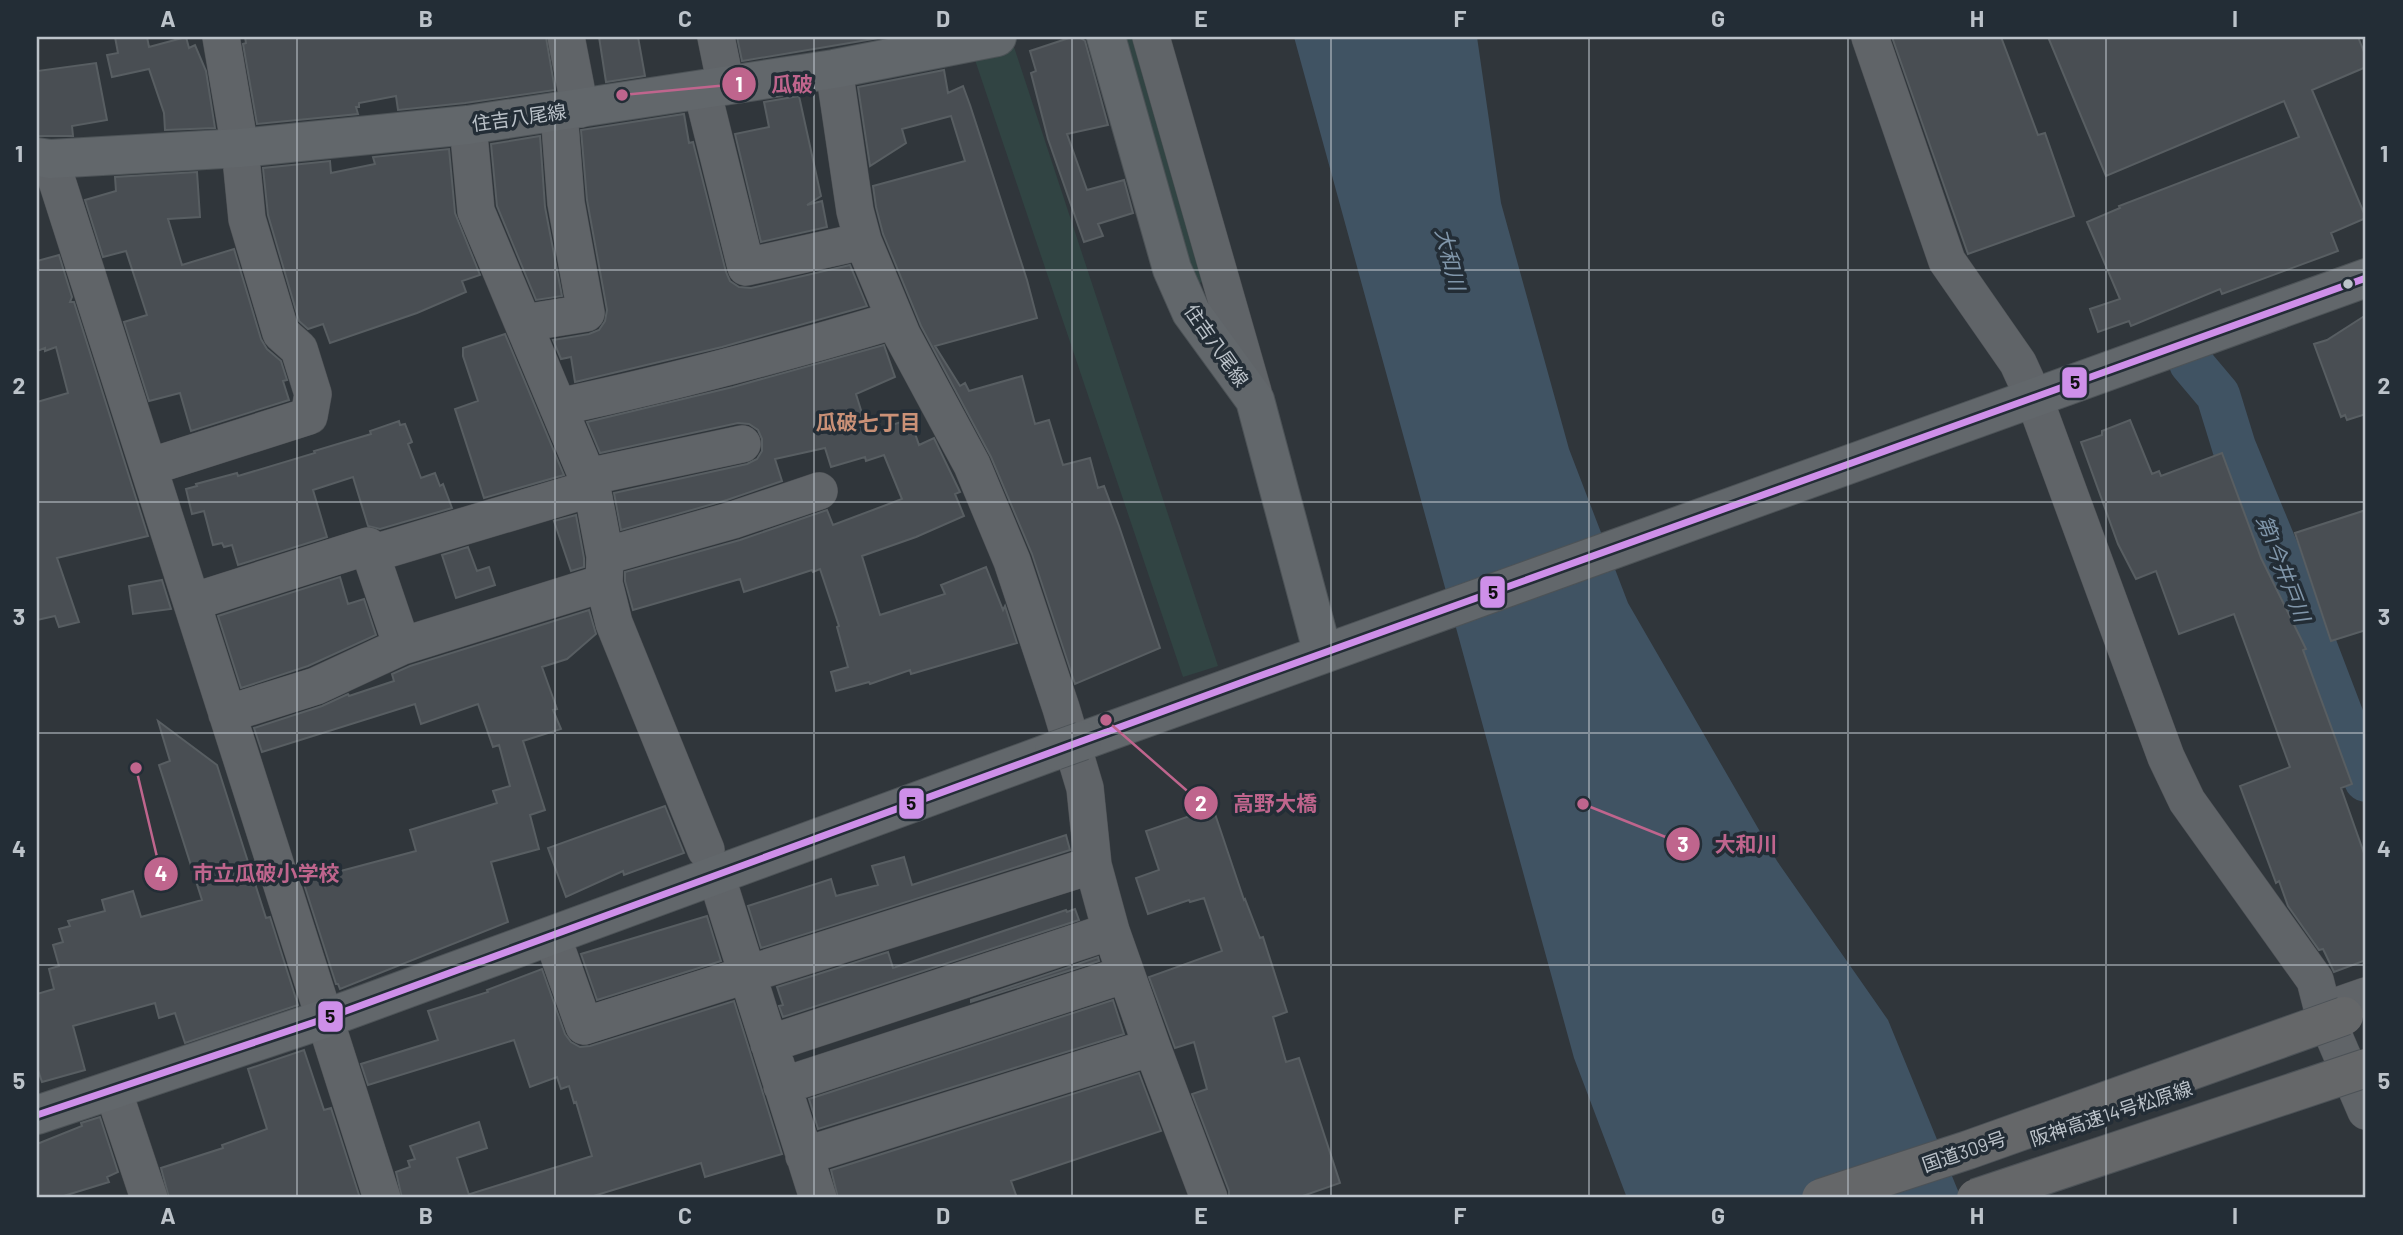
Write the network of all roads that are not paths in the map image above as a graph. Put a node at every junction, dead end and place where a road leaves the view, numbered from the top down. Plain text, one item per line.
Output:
1 (221, 37) edge
2 (566, 37) edge
3 (716, 37) edge
4 (1106, 37) edge
5 (1151, 37) edge
6 (1870, 37) edge
7 (993, 38) edge
8 (880, 48) edge
9 (834, 69) junction
10 (714, 88) junction
11 (569, 111) junction
12 (467, 125) junction
13 (240, 148) junction
14 (44, 158) edge
15 (863, 242) junction
16 (2366, 278) edge
17 (895, 320) junction
18 (524, 323) junction
19 (1255, 400) junction
20 (2024, 401) junction
21 (558, 407) junction
22 (741, 444) dead end
23 (149, 467) junction
24 (590, 483) junction
25 (819, 491) dead end
26 (371, 554) junction
27 (605, 569) junction
28 (192, 601) junction
29 (402, 646) junction
30 (1330, 651) junction
31 (227, 714) junction
32 (706, 850) dead end
33 (1093, 865) junction
34 (722, 894) dead end
35 (1111, 930) junction
36 (552, 936) junction
37 (1126, 974) junction
38 (747, 975) junction
39 (2353, 1010) edge
40 (324, 1019) junction
41 (769, 1044) junction
42 (1152, 1047) junction
43 (2366, 1068) edge
44 (782, 1086) junction
45 (113, 1090) junction
46 (2366, 1093) edge
47 (2366, 1111) edge
48 (37, 1115) edge
49 (804, 1156) junction
50 (149, 1198) edge
51 (382, 1198) edge
52 (818, 1198) edge
53 (1209, 1198) edge
54 (1821, 1198) edge
55 (1855, 1198) edge
56 (1976, 1198) edge
57 (2043, 1198) edge

1 - 13 street
2 - 11 street
3 - 10 street
4 - 19 main road, 住吉八尾線
5 - 19 street
6 - 20 street
7 - 8 main road, 住吉八尾線
8 - 9 main road, 住吉八尾線
9 - 10 main road, 住吉八尾線
9 - 15 street
10 - 11 main road, 住吉八尾線
10 - 15 street
11 - 12 main road, 住吉八尾線
11 - 18 street
12 - 13 main road, 住吉八尾線
12 - 18 street
13 - 14 main road, 住吉八尾線
13 - 23 street
14 - 23 street
15 - 17 street
16 - 20 main road
17 - 21 street
17 - 33 street
18 - 21 street
19 - 30 main road, 住吉八尾線
20 - 30 main road
20 - 39 street
21 - 24 street
22 - 24 street
23 - 28 street
24 - 26 street
24 - 27 street
25 - 27 street
26 - 28 street
26 - 29 street
27 - 29 street
27 - 32 street
28 - 31 street
29 - 31 street
30 - 36 main road
31 - 40 street
33 - 35 street
33 - 38 street
34 - 38 street
35 - 37 street
35 - 41 street
36 - 38 street
36 - 40 main road
37 - 42 street
37 - 44 street
38 - 41 street
39 - 47 street
39 - 54 highway, 国道309号, bridge
39 - 55 highway, 阪神高速14号松原線, bridge
40 - 45 main road
40 - 51 street
41 - 44 street
42 - 49 street
42 - 53 street
43 - 56 highway, 阪神高速14号松原線, bridge
44 - 49 street
45 - 48 main road
45 - 50 street
46 - 57 highway
49 - 52 street

